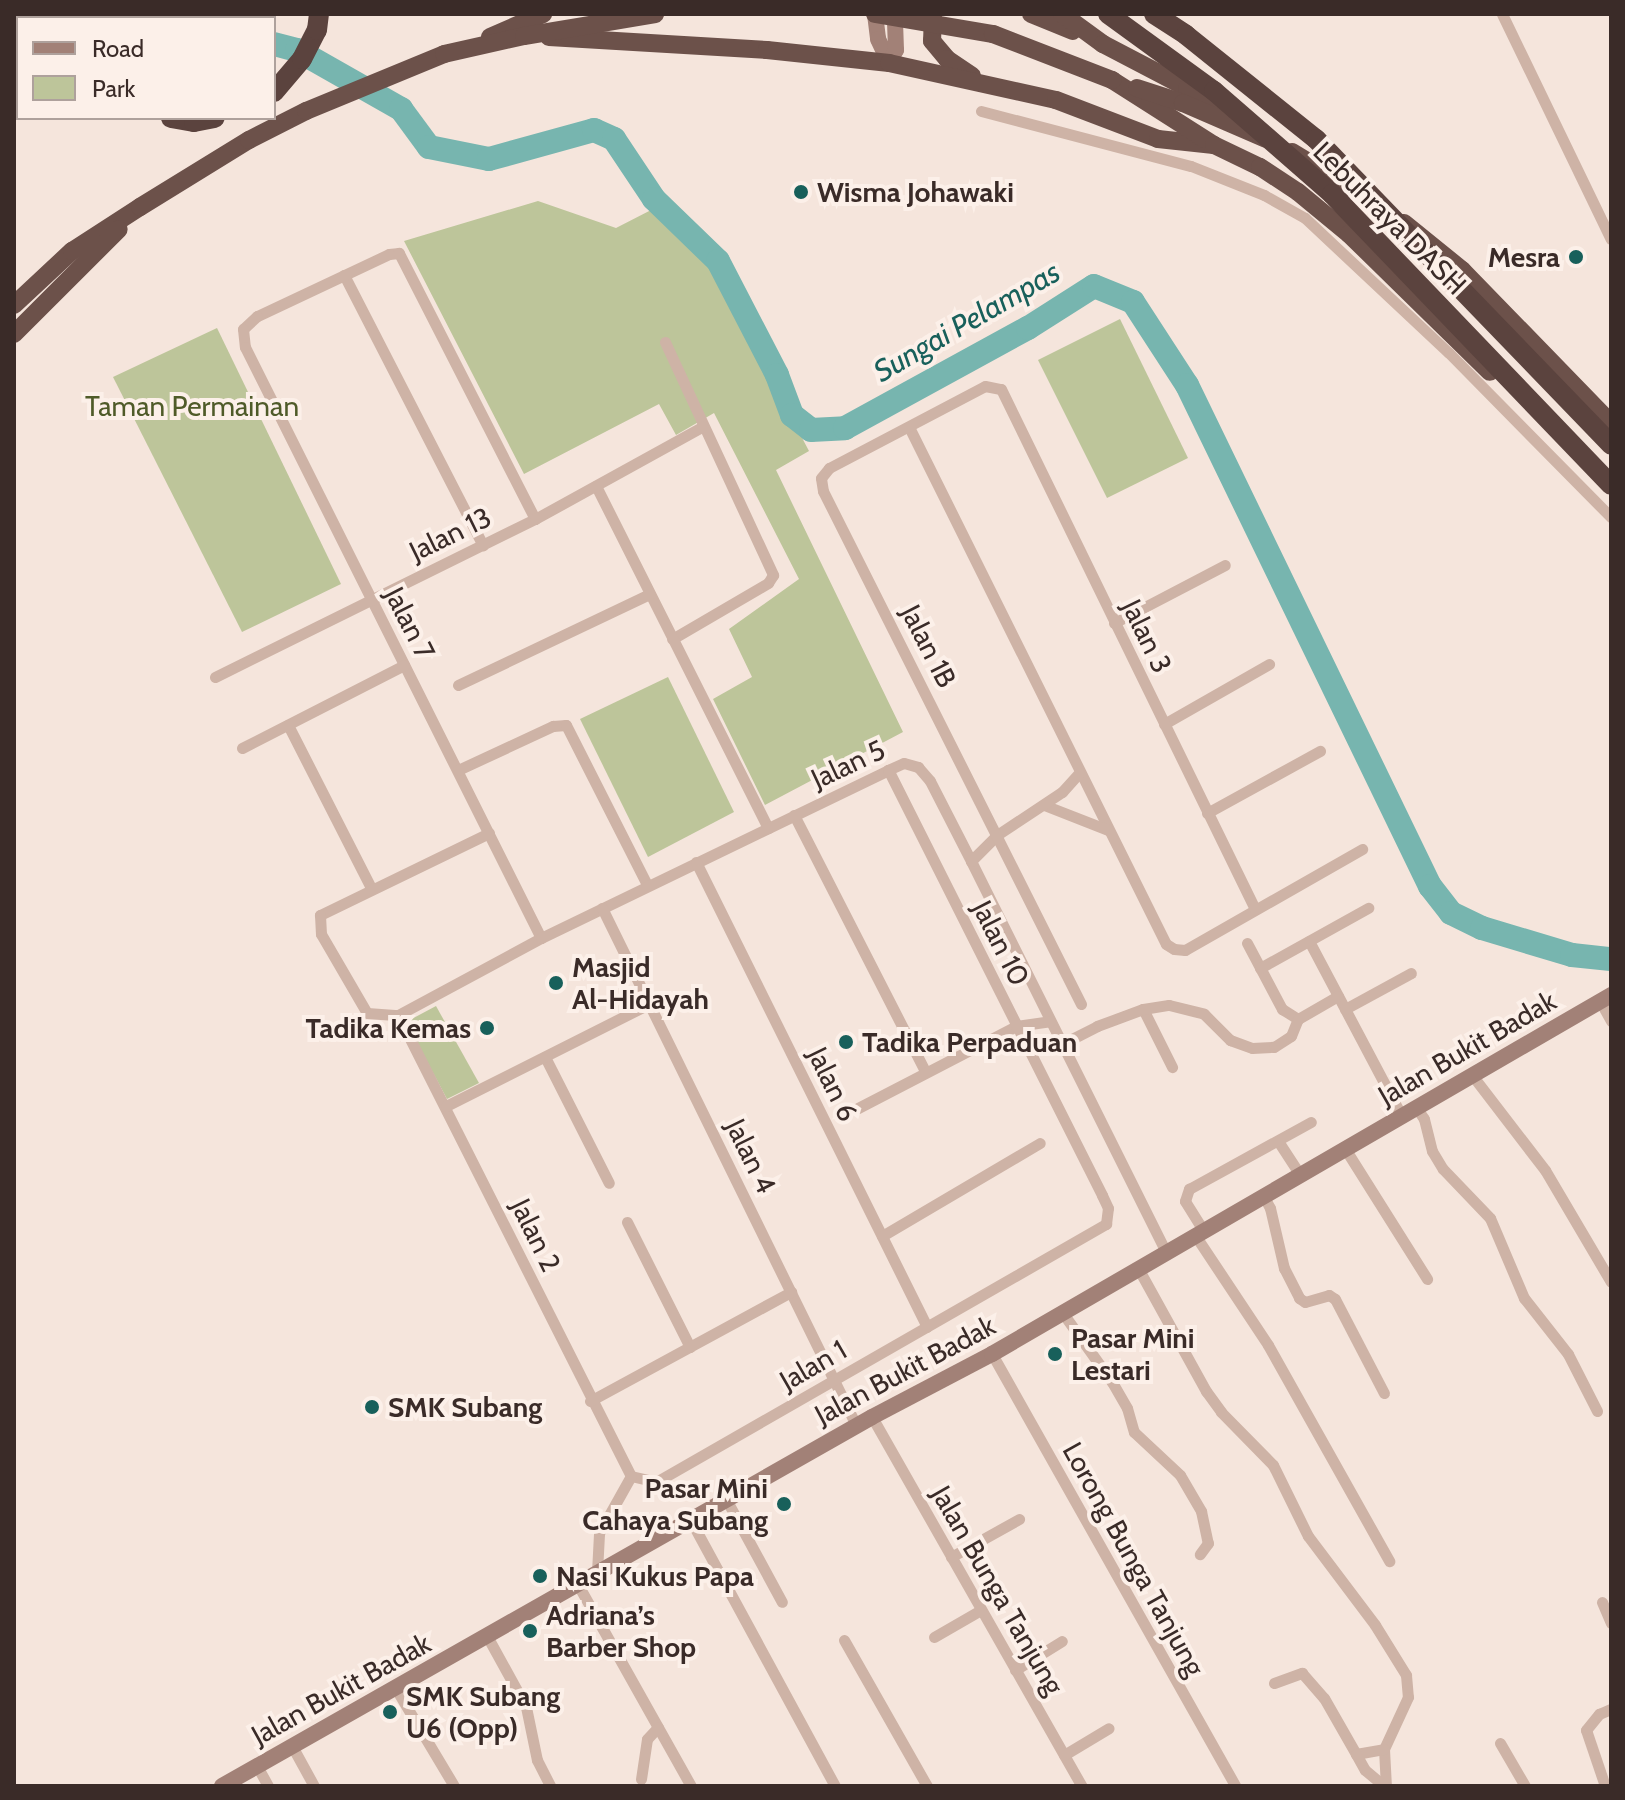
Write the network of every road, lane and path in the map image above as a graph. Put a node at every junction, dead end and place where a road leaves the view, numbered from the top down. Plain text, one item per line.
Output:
1 (319, 14) edge
2 (543, 14) edge
3 (655, 14) edge
4 (875, 14) edge
5 (895, 14) edge
6 (933, 14) edge
7 (1031, 14) edge
8 (1062, 14) edge
9 (1108, 14) edge
10 (1154, 14) edge
11 (1502, 14) edge
12 (524, 36) junction
13 (1103, 44) junction
14 (478, 45) junction
15 (889, 63) junction
16 (1112, 80) junction
17 (985, 82) junction
18 (276, 90) edge
19 (981, 111) dead end
20 (182, 120) edge
21 (204, 120) edge
22 (1224, 122) junction
23 (1214, 145) junction
24 (140, 207) junction
25 (1611, 239) edge
26 (344, 275) junction
27 (14, 305) edge
28 (14, 334) edge
29 (665, 342) dead end
30 (1611, 423) edge
31 (702, 427) junction
32 (909, 427) junction
33 (1611, 445) edge
34 (1611, 485) edge
35 (596, 486) junction
36 (1611, 491) edge
37 (1611, 517) edge
38 (535, 519) junction
39 (483, 545) junction
40 (1225, 565) dead end
41 (650, 594) junction
42 (371, 600) junction
43 (1114, 623) junction
44 (672, 639) junction
45 (1269, 664) dead end
46 (404, 665) junction
47 (215, 677) dead end
48 (458, 685) dead end
49 (1164, 724) junction
50 (288, 725) junction
51 (242, 748) dead end
52 (1320, 751) dead end
53 (458, 770) junction
54 (888, 770) junction
55 (1079, 773) junction
56 (1044, 805) junction
57 (1207, 813) junction
58 (794, 815) junction
59 (768, 828) junction
60 (1108, 830) junction
61 (489, 833) junction
62 (997, 835) junction
63 (1362, 849) dead end
64 (971, 861) junction
65 (696, 862) junction
66 (647, 885) junction
67 (371, 888) junction
68 (602, 908) junction
69 (1368, 908) dead end
70 (1255, 909) junction
71 (541, 938) junction
72 (1309, 941) junction
73 (1247, 943) dead end
74 (1260, 968) junction
75 (1411, 973) dead end
76 (1338, 996) junction
77 (1606, 998) edge
78 (649, 1004) junction
79 (1081, 1004) dead end
80 (1143, 1009) junction
81 (1345, 1009) junction
82 (398, 1015) junction
83 (1298, 1019) junction
84 (1050, 1021) junction
85 (1611, 1021) edge
86 (1016, 1026) junction
87 (1062, 1044) junction
88 (545, 1057) junction
89 (1172, 1067) dead end
90 (925, 1071) junction
91 (1472, 1075) junction
92 (446, 1106) junction
93 (858, 1108) dead end
94 (1409, 1111) junction
95 (1311, 1122) dead end
96 (1278, 1141) junction
97 (1040, 1143) dead end
98 (1344, 1147) junction
99 (1299, 1173) junction
100 (609, 1183) dead end
101 (1263, 1195) junction
102 (627, 1222) dead end
103 (1106, 1224) joint
104 (1199, 1233) junction
105 (882, 1236) junction
106 (1166, 1252) junction
107 (1138, 1268) junction
108 (1427, 1279) dead end
109 (1611, 1282) edge
110 (791, 1292) junction
111 (1062, 1312) junction
112 (927, 1327) junction
113 (690, 1347) junction
114 (992, 1354) junction
115 (835, 1381) junction
116 (1384, 1393) dead end
117 (590, 1401) junction
118 (1597, 1411) dead end
119 (872, 1417) junction
120 (856, 1425) junction
121 (631, 1476) junction
122 (726, 1499) junction
123 (690, 1519) junction
124 (1019, 1519) dead end
125 (1200, 1554) dead end
126 (951, 1557) junction
127 (1389, 1561) dead end
128 (597, 1572) junction
129 (577, 1583) junction
130 (782, 1602) dead end
131 (1602, 1602) dead end
132 (981, 1610) junction
133 (1611, 1623) edge
134 (487, 1636) junction
135 (934, 1637) dead end
136 (844, 1640) dead end
137 (1062, 1641) dead end
138 (1015, 1670) junction
139 (1274, 1683) dead end
140 (396, 1689) junction
141 (1611, 1709) edge
142 (658, 1727) junction
143 (1109, 1728) dead end
144 (1500, 1743) dead end
145 (292, 1746) junction
146 (1384, 1749) junction
147 (1356, 1754) junction
148 (1064, 1755) junction
149 (257, 1766) junction
150 (641, 1779) dead end
151 (222, 1786) edge
152 (268, 1786) edge
153 (314, 1786) edge
154 (454, 1786) edge
155 (550, 1786) edge
156 (691, 1786) edge
157 (835, 1786) edge
158 (927, 1786) edge
159 (1082, 1786) edge
160 (1235, 1786) edge
161 (1385, 1786) edge
162 (1525, 1786) edge
163 (1605, 1786) edge

1 - 18 highway
2 - 14 highway
3 - 12 highway
4 - 15 main road
4 - 16 highway, bridge
5 - 15 main road
6 - 17 highway
7 - 13 highway
8 - 13 highway
9 - 34 highway, Lebuhraya DASH, bridge
10 - 33 highway, Lebuhraya DASH, bridge
11 - 25 street
12 - 14 highway
12 - 15 highway
13 - 22 highway
14 - 24 highway
15 - 17 highway
16 - 22 highway
16 - 23 highway
17 - 23 highway
19 - 37 street
20 - 21 highway
22 - 30 highway
23 - 36 highway
24 - 27 highway
24 - 28 highway
26 - 38 street
26 - 39 street
26 - 42 street, Jalan 7
29 - 31 street
31 - 35 street, Jalan 13
31 - 44 street
32 - 43 street, Jalan 3
32 - 55 street
32 - 62 street, Jalan 1B
35 - 38 street, Jalan 13
35 - 41 street
38 - 39 street, Jalan 13
39 - 42 street, Jalan 13
40 - 43 street
41 - 44 street
41 - 48 street
42 - 46 street, Jalan 7
42 - 47 street, Jalan 13
43 - 49 street, Jalan 3
44 - 59 street
45 - 49 street
46 - 50 street
46 - 53 street, Jalan 7
49 - 57 street, Jalan 3
50 - 51 street
50 - 67 street
52 - 57 street
53 - 61 street, Jalan 7
53 - 66 street
54 - 58 street, Jalan 5
54 - 64 street, Jalan 5
54 - 86 street, Jalan 10
55 - 56 street
55 - 60 street
56 - 60 street
56 - 62 street
57 - 70 street, Jalan 3
58 - 59 street, Jalan 5
58 - 90 street
59 - 65 street, Jalan 5
60 - 70 street
61 - 67 street
61 - 71 street, Jalan 7
62 - 64 street
62 - 79 street, Jalan 1B
63 - 70 street
64 - 84 street, Jalan 5
65 - 66 street, Jalan 5
65 - 105 street, Jalan 6
66 - 68 street, Jalan 5
67 - 82 street
68 - 71 street, Jalan 5
68 - 78 street, Jalan 4
69 - 72 street
71 - 82 street, Jalan 5
72 - 74 street
72 - 76 street
73 - 74 street
74 - 83 street
75 - 81 street
76 - 81 street
76 - 83 street
77 - 85 street
77 - 91 main road, Jalan Bukit Badak
78 - 88 street
78 - 110 street, Jalan 4
80 - 83 street
80 - 87 street
80 - 89 street
81 - 94 street
82 - 92 street, Jalan 2
84 - 86 street
84 - 87 street, Jalan 5
86 - 90 street
86 - 103 street, Jalan 10
87 - 106 street, Jalan 5
88 - 92 street
88 - 100 street
90 - 93 street
91 - 94 main road, Jalan Bukit Badak
91 - 109 street
92 - 117 street, Jalan 2
94 - 98 main road, Jalan Bukit Badak
94 - 118 street
95 - 96 street
96 - 99 street
96 - 104 street
97 - 105 street
98 - 99 main road, Jalan Bukit Badak
98 - 108 street
99 - 101 main road, Jalan Bukit Badak
101 - 104 main road, Jalan Bukit Badak
101 - 116 street
102 - 113 street
103 - 112 street, Jalan 1
104 - 106 main road, Jalan Bukit Badak
104 - 127 street
105 - 112 street, Jalan 6
106 - 107 main road, Jalan Bukit Badak
107 - 111 main road, Jalan Bukit Badak
107 - 146 street
110 - 113 street
110 - 115 street, Jalan 4
111 - 114 main road, Jalan Bukit Badak
111 - 125 street
112 - 115 street, Jalan 1
113 - 117 street
114 - 119 main road, Jalan Bukit Badak
114 - 160 street, Lorong Bunga Tanjung
115 - 120 street, Jalan 4
115 - 121 street, Jalan 1
117 - 121 street, Jalan 2
119 - 120 main road, Jalan Bukit Badak
119 - 126 street, Jalan Bunga Tanjung
120 - 122 main road, Jalan Bukit Badak
121 - 128 street
122 - 123 main road, Jalan Bukit Badak
122 - 130 street
123 - 128 main road, Jalan Bukit Badak
123 - 157 street
124 - 126 street
126 - 132 street, Jalan Bunga Tanjung
128 - 129 main road, Jalan Bukit Badak
129 - 134 main road, Jalan Bukit Badak
129 - 142 street
131 - 133 street
132 - 135 street
132 - 138 street, Jalan Bunga Tanjung
134 - 140 main road, Jalan Bukit Badak
134 - 155 street
136 - 158 street
137 - 138 street
138 - 148 street, Jalan Bunga Tanjung
139 - 147 street
140 - 145 main road, Jalan Bukit Badak
140 - 154 street
141 - 163 street
142 - 150 street
142 - 156 street
143 - 148 street
144 - 162 street
145 - 149 main road, Jalan Bukit Badak
145 - 153 street
146 - 147 street
146 - 161 street
147 - 161 street
148 - 159 street, Jalan Bunga Tanjung
149 - 151 main road, Jalan Bukit Badak
149 - 152 street

